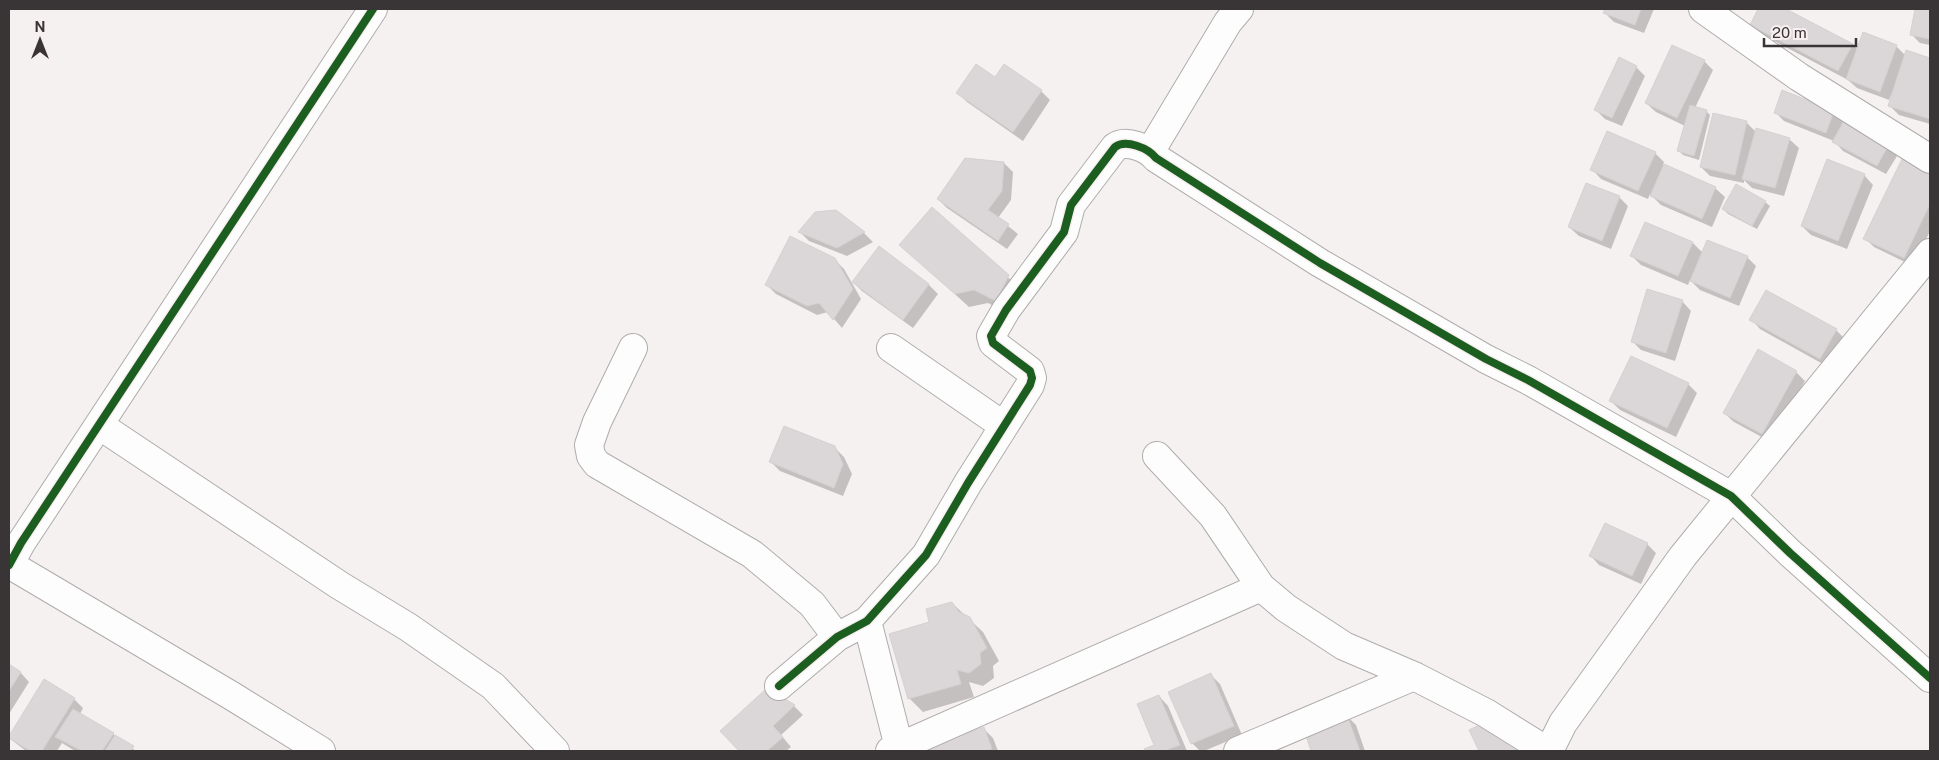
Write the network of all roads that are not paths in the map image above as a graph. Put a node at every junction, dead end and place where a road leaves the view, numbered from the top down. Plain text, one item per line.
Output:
1 (373, 9) edge
2 (1239, 9) edge
3 (1703, 9) edge
4 (1153, 154) junction
5 (1930, 158) edge
6 (1930, 253) edge
7 (633, 348) dead end
8 (891, 348) dead end
9 (99, 425) junction
10 (1004, 426) junction
11 (1157, 456) dead end
12 (1731, 496) junction
13 (12, 552) edge
14 (1261, 587) junction
15 (867, 620) junction
16 (837, 637) junction
17 (1414, 676) junction
18 (1930, 678) edge
19 (779, 686) dead end
20 (896, 750) edge
21 (321, 751) edge
22 (555, 751) edge
23 (1238, 751) edge
24 (1548, 751) edge

1 - 9 street
2 - 4 street
3 - 5 street
4 - 10 street
4 - 12 street
6 - 12 street
7 - 16 street
8 - 10 street
9 - 13 street
9 - 22 street
10 - 15 street
11 - 14 street
12 - 18 street
12 - 24 street
13 - 21 street
14 - 17 street
14 - 20 street
15 - 16 street
15 - 20 street
16 - 19 street
17 - 23 street
17 - 24 street

